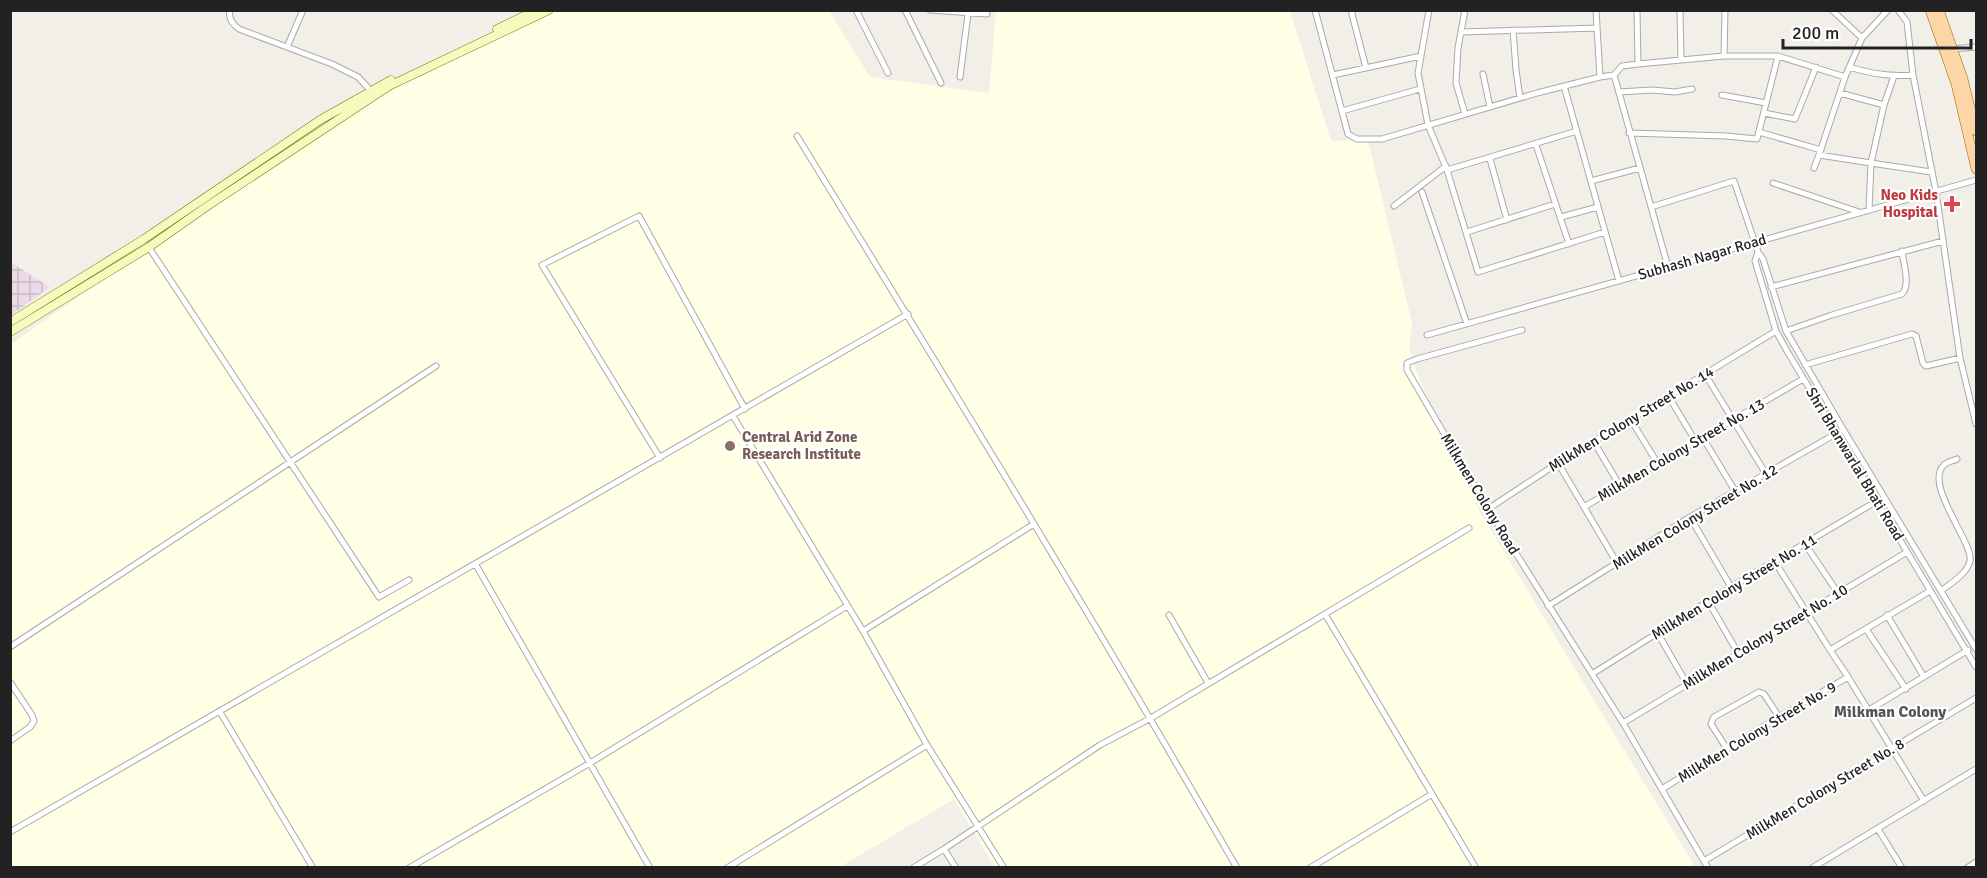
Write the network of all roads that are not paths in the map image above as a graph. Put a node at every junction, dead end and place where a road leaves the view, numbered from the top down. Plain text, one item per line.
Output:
1 (230, 10) edge
2 (303, 10) edge
3 (536, 10) edge
4 (549, 10) edge
5 (856, 10) edge
6 (905, 10) edge
7 (930, 10) edge
8 (1315, 10) edge
9 (1351, 10) edge
10 (1429, 10) edge
11 (1465, 10) edge
12 (1596, 10) edge
13 (1636, 10) edge
14 (1680, 10) edge
15 (1725, 10) edge
16 (1832, 10) edge
17 (1888, 10) edge
18 (1898, 10) edge
19 (1930, 10) edge
20 (1939, 10) edge
21 (968, 14) junction
22 (987, 14) dead end
23 (1597, 28) junction
24 (1514, 30) junction
25 (1461, 32) junction
26 (1862, 38) junction
27 (287, 47) junction
28 (1977, 47) edge
29 (1949, 50) junction
30 (1421, 56) junction
31 (1724, 56) junction
32 (1778, 56) junction
33 (1681, 60) junction
34 (1638, 64) junction
35 (1849, 67) junction
36 (1366, 68) junction
37 (1816, 68) junction
38 (888, 74) dead end
39 (1483, 74) dead end
40 (1333, 75) junction
41 (1614, 75) junction
42 (1913, 75) junction
43 (1894, 76) junction
44 (960, 77) dead end
45 (1600, 77) junction
46 (1845, 77) junction
47 (941, 83) dead end
48 (1564, 86) junction
49 (1420, 89) junction
50 (1692, 90) dead end
51 (371, 91) junction
52 (1619, 92) junction
53 (1840, 93) junction
54 (1722, 95) dead end
55 (1520, 98) junction
56 (1766, 103) junction
57 (1884, 105) junction
58 (1490, 106) junction
59 (1342, 111) junction
60 (1764, 113) junction
61 (1465, 114) junction
62 (1428, 125) junction
63 (1977, 131) edge
64 (1577, 132) junction
65 (1759, 132) junction
66 (1629, 133) junction
67 (797, 136) dead end
68 (1536, 145) junction
69 (1820, 152) junction
70 (1490, 159) junction
71 (1871, 163) junction
72 (1447, 168) junction
73 (1640, 168) junction
74 (1814, 168) dead end
75 (1977, 169) edge
76 (1931, 172) junction
77 (1977, 180) edge
78 (1591, 181) junction
79 (1773, 183) dead end
80 (1422, 192) dead end
81 (1936, 192) junction
82 (1555, 204) junction
83 (1394, 206) dead end
84 (1598, 207) junction
85 (1651, 207) junction
86 (1869, 210) junction
87 (1861, 212) junction
88 (1561, 217) junction
89 (1507, 220) junction
90 (1467, 232) junction
91 (1605, 232) junction
92 (144, 239) junction
93 (1943, 241) junction
94 (1755, 242) junction
95 (1569, 244) junction
96 (149, 247) junction
97 (1902, 251) junction
98 (1758, 252) junction
99 (1668, 267) junction
100 (1619, 281) junction
101 (1771, 287) junction
102 (908, 314) junction
103 (10, 322) edge
104 (1467, 324) junction
105 (1522, 330) dead end
106 (1776, 330) junction
107 (1786, 331) junction
108 (10, 332) edge
109 (1427, 335) dead end
110 (1960, 358) junction
111 (1805, 365) junction
112 (436, 366) dead end
113 (1706, 374) junction
114 (1803, 379) junction
115 (1669, 397) junction
116 (744, 410) junction
117 (733, 416) junction
118 (1631, 420) junction
119 (1733, 421) junction
120 (1977, 424) edge
121 (1843, 429) junction
122 (1837, 434) junction
123 (1703, 438) junction
124 (1594, 442) junction
125 (1696, 442) junction
126 (660, 458) junction
127 (1956, 459) dead end
128 (292, 462) junction
129 (1558, 464) junction
130 (1658, 464) junction
131 (1766, 474) junction
132 (1620, 486) junction
133 (1735, 491) junction
134 (1877, 501) junction
135 (1584, 507) junction
136 (1488, 509) junction
137 (1690, 517) junction
138 (1034, 524) junction
139 (1469, 528) dead end
140 (1805, 544) junction
141 (1907, 552) junction
142 (1775, 562) junction
143 (1617, 563) junction
144 (476, 565) junction
145 (409, 580) dead end
146 (1731, 587) junction
147 (1930, 591) junction
148 (1941, 591) junction
149 (1838, 593) junction
150 (1708, 601) junction
151 (848, 606) junction
152 (1548, 606) junction
153 (1325, 614) junction
154 (1806, 614) junction
155 (1169, 615) dead end
156 (1887, 615) junction
157 (1866, 629) junction
158 (863, 631) junction
159 (1658, 633) junction
160 (10, 647) edge
161 (1976, 648) edge
162 (1830, 650) junction
163 (1967, 651) junction
164 (1738, 653) junction
165 (1977, 667) edge
166 (1592, 674) junction
167 (1848, 677) junction
168 (1924, 678) junction
169 (10, 682) edge
170 (1208, 683) junction
171 (1687, 684) junction
172 (1906, 689) junction
173 (1977, 698) edge
174 (1869, 710) junction
175 (220, 712) junction
176 (1779, 717) junction
177 (1151, 718) junction
178 (1623, 723) junction
179 (10, 741) edge
180 (927, 745) junction
181 (1727, 749) junction
182 (1893, 749) junction
183 (590, 763) junction
184 (1977, 769) edge
185 (1662, 789) junction
186 (1432, 794) junction
187 (1924, 801) junction
188 (978, 827) junction
189 (1878, 829) junction
190 (10, 832) edge
191 (945, 849) junction
192 (420, 861) junction
193 (1704, 861) junction
194 (1977, 862) edge
195 (313, 867) edge
196 (409, 867) edge
197 (424, 867) edge
198 (650, 867) edge
199 (727, 867) edge
200 (913, 867) edge
201 (956, 867) edge
202 (1004, 867) edge
203 (1237, 867) edge
204 (1310, 867) edge
205 (1476, 867) edge
206 (1708, 867) edge
207 (1812, 867) edge
208 (1902, 867) edge
209 (1967, 867) edge

1 - 27 street
2 - 27 street
3 - 51 main road
4 - 96 main road
5 - 38 street
6 - 47 street
7 - 21 street
8 - 40 street
9 - 36 street
10 - 30 street
11 - 25 street
12 - 23 street
13 - 34 street
14 - 33 street
15 - 31 street
16 - 26 street
17 - 26 street
18 - 42 street
19 - 29 main road
20 - 29 main road
21 - 22 street
21 - 44 street
23 - 24 street
23 - 45 street
24 - 25 street
24 - 55 street
25 - 61 street
26 - 35 street
27 - 51 street
28 - 29 street
29 - 63 main road
29 - 75 main road
30 - 36 street
30 - 49 street
31 - 32 street
31 - 33 street
32 - 37 street
32 - 56 street
33 - 34 street
34 - 41 street
35 - 43 street
35 - 46 street
36 - 40 street
37 - 46 street
37 - 60 street
39 - 58 street
40 - 59 street
41 - 45 street
41 - 52 street
42 - 43 street
42 - 76 street
43 - 57 street
45 - 48 street
46 - 53 street
48 - 55 street
48 - 64 street
49 - 59 street
49 - 62 street
50 - 52 street
51 - 92 main road
52 - 66 street
53 - 57 street
53 - 69 street
54 - 56 street
55 - 58 street
56 - 60 street
57 - 71 street
58 - 61 street
59 - 62 street
60 - 65 street
61 - 62 street
62 - 72 street
64 - 68 street
64 - 78 street
65 - 66 street
65 - 69 street
66 - 73 street
67 - 102 street
68 - 70 street
68 - 82 street
69 - 71 street
69 - 74 street
70 - 72 street
70 - 89 street
71 - 76 street
71 - 86 street
72 - 83 street
72 - 90 street
73 - 78 street
73 - 85 street
76 - 81 street
77 - 81 street, Subhash Nagar Road
78 - 84 street
79 - 87 street
80 - 104 street
81 - 86 street, Subhash Nagar Road
81 - 93 street
82 - 88 street
82 - 89 street
84 - 88 street
84 - 91 street
85 - 94 street, Shri Bhanwarlal Bhati Road
85 - 99 street
86 - 87 street, Subhash Nagar Road
87 - 94 street, Subhash Nagar Road
88 - 95 street
89 - 90 street
90 - 95 street
91 - 95 street
91 - 100 street
92 - 96 street
92 - 103 main road
93 - 97 street
93 - 110 street
94 - 98 street, Shri Bhanwarlal Bhati Road
94 - 99 street, Subhash Nagar Road
96 - 108 main road
96 - 128 street
97 - 101 street
97 - 107 street
98 - 101 street, Shri Bhanwarlal Bhati Road
98 - 106 street, Shri Bhanwarlal Bhati Road
99 - 100 street, Subhash Nagar Road
100 - 104 street, Subhash Nagar Road
101 - 107 street, Shri Bhanwarlal Bhati Road
102 - 116 street
102 - 138 street
104 - 109 street, Subhash Nagar Road
105 - 136 street, Milkmen Colony Road
106 - 113 street, MilkMen Colony Street No. 14
106 - 114 street, Shri Bhanwarlal Bhati Road
107 - 111 street, Shri Bhanwarlal Bhati Road
110 - 111 street
110 - 120 street
111 - 121 street, Shri Bhanwarlal Bhati Road
112 - 128 street
113 - 115 street, MilkMen Colony Street No. 14
113 - 119 street
114 - 119 street, MilkMen Colony Street No. 13
114 - 122 street, Shri Bhanwarlal Bhati Road
115 - 118 street, MilkMen Colony Street No. 14
115 - 125 street
116 - 117 street
116 - 126 street
117 - 126 street
117 - 151 street
118 - 124 street, MilkMen Colony Street No. 14
118 - 130 street
119 - 123 street, MilkMen Colony Street No. 13
119 - 131 street
121 - 122 street, MilkMen Colony Street No. 12
121 - 148 street, Shri Bhanwarlal Bhati Road
122 - 131 street, MilkMen Colony Street No. 12
122 - 134 street, Shri Bhanwarlal Bhati Road
123 - 125 street, MilkMen Colony Street No. 13
123 - 133 street
124 - 129 street, MilkMen Colony Street No. 14
124 - 132 street
125 - 130 street, MilkMen Colony Street No. 13
126 - 144 street
127 - 148 street
128 - 145 street
128 - 160 street
129 - 135 street
129 - 136 street, MilkMen Colony Street No. 14
130 - 132 street, MilkMen Colony Street No. 13
131 - 133 street, MilkMen Colony Street No. 12
132 - 135 street, MilkMen Colony Street No. 13
133 - 137 street, MilkMen Colony Street No. 12
134 - 140 street, MilkMen Colony Street No. 11
134 - 141 street, Shri Bhanwarlal Bhati Road
135 - 143 street, MilkMen Colony Street No. 13
136 - 152 street, Milkmen Colony Road
137 - 143 street, MilkMen Colony Street No. 12
137 - 146 street
138 - 158 street
138 - 177 street
139 - 153 street
140 - 142 street, MilkMen Colony Street No. 11
140 - 149 street
141 - 147 street, Shri Bhanwarlal Bhati Road
141 - 149 street, MilkMen Colony Street No. 10
142 - 146 street, MilkMen Colony Street No. 11
142 - 154 street, MilkMen Colony Street No. 9
143 - 152 street, MilkMen Colony Street No. 12
144 - 175 street
144 - 183 street
146 - 150 street, MilkMen Colony Street No. 11
147 - 156 street
147 - 163 street, Shri Bhanwarlal Bhati Road
148 - 161 street, Shri Bhanwarlal Bhati Road
149 - 154 street, MilkMen Colony Street No. 10
150 - 159 street, MilkMen Colony Street No. 11
150 - 164 street
151 - 158 street
151 - 183 street
152 - 166 street, Milkmen Colony Road
153 - 170 street
153 - 186 street
154 - 162 street, MilkMen Colony Street No. 9
154 - 164 street, MilkMen Colony Street No. 10
155 - 170 street
156 - 157 street
156 - 168 street
157 - 162 street
157 - 172 street
158 - 180 street
159 - 166 street, MilkMen Colony Street No. 11
159 - 171 street
161 - 163 street
162 - 167 street, MilkMen Colony Street No. 9
163 - 165 street, Shri Bhanwarlal Bhati Road
163 - 168 street
164 - 171 street, MilkMen Colony Street No. 10
166 - 178 street, Milkmen Colony Road
167 - 174 street
167 - 176 street, MilkMen Colony Street No. 9
168 - 172 street
169 - 179 street
170 - 177 street
171 - 178 street, MilkMen Colony Street No. 10
172 - 174 street
173 - 182 street, MilkMen Colony Street No. 8
174 - 182 street
175 - 190 street
175 - 195 street
176 - 181 street, MilkMen Colony Street No. 9
176 - 181 street
177 - 188 street
177 - 203 street
178 - 185 street, Milkmen Colony Road
180 - 188 street
180 - 199 street
181 - 185 street, MilkMen Colony Street No. 9
182 - 187 street
182 - 193 street, MilkMen Colony Street No. 8
183 - 192 street
183 - 198 street
184 - 187 street
185 - 193 street
186 - 204 street
186 - 205 street
187 - 189 street
188 - 191 street
188 - 202 street
189 - 207 street
189 - 208 street
191 - 200 street
191 - 201 street
192 - 196 street
192 - 197 street
193 - 206 street
194 - 209 street

